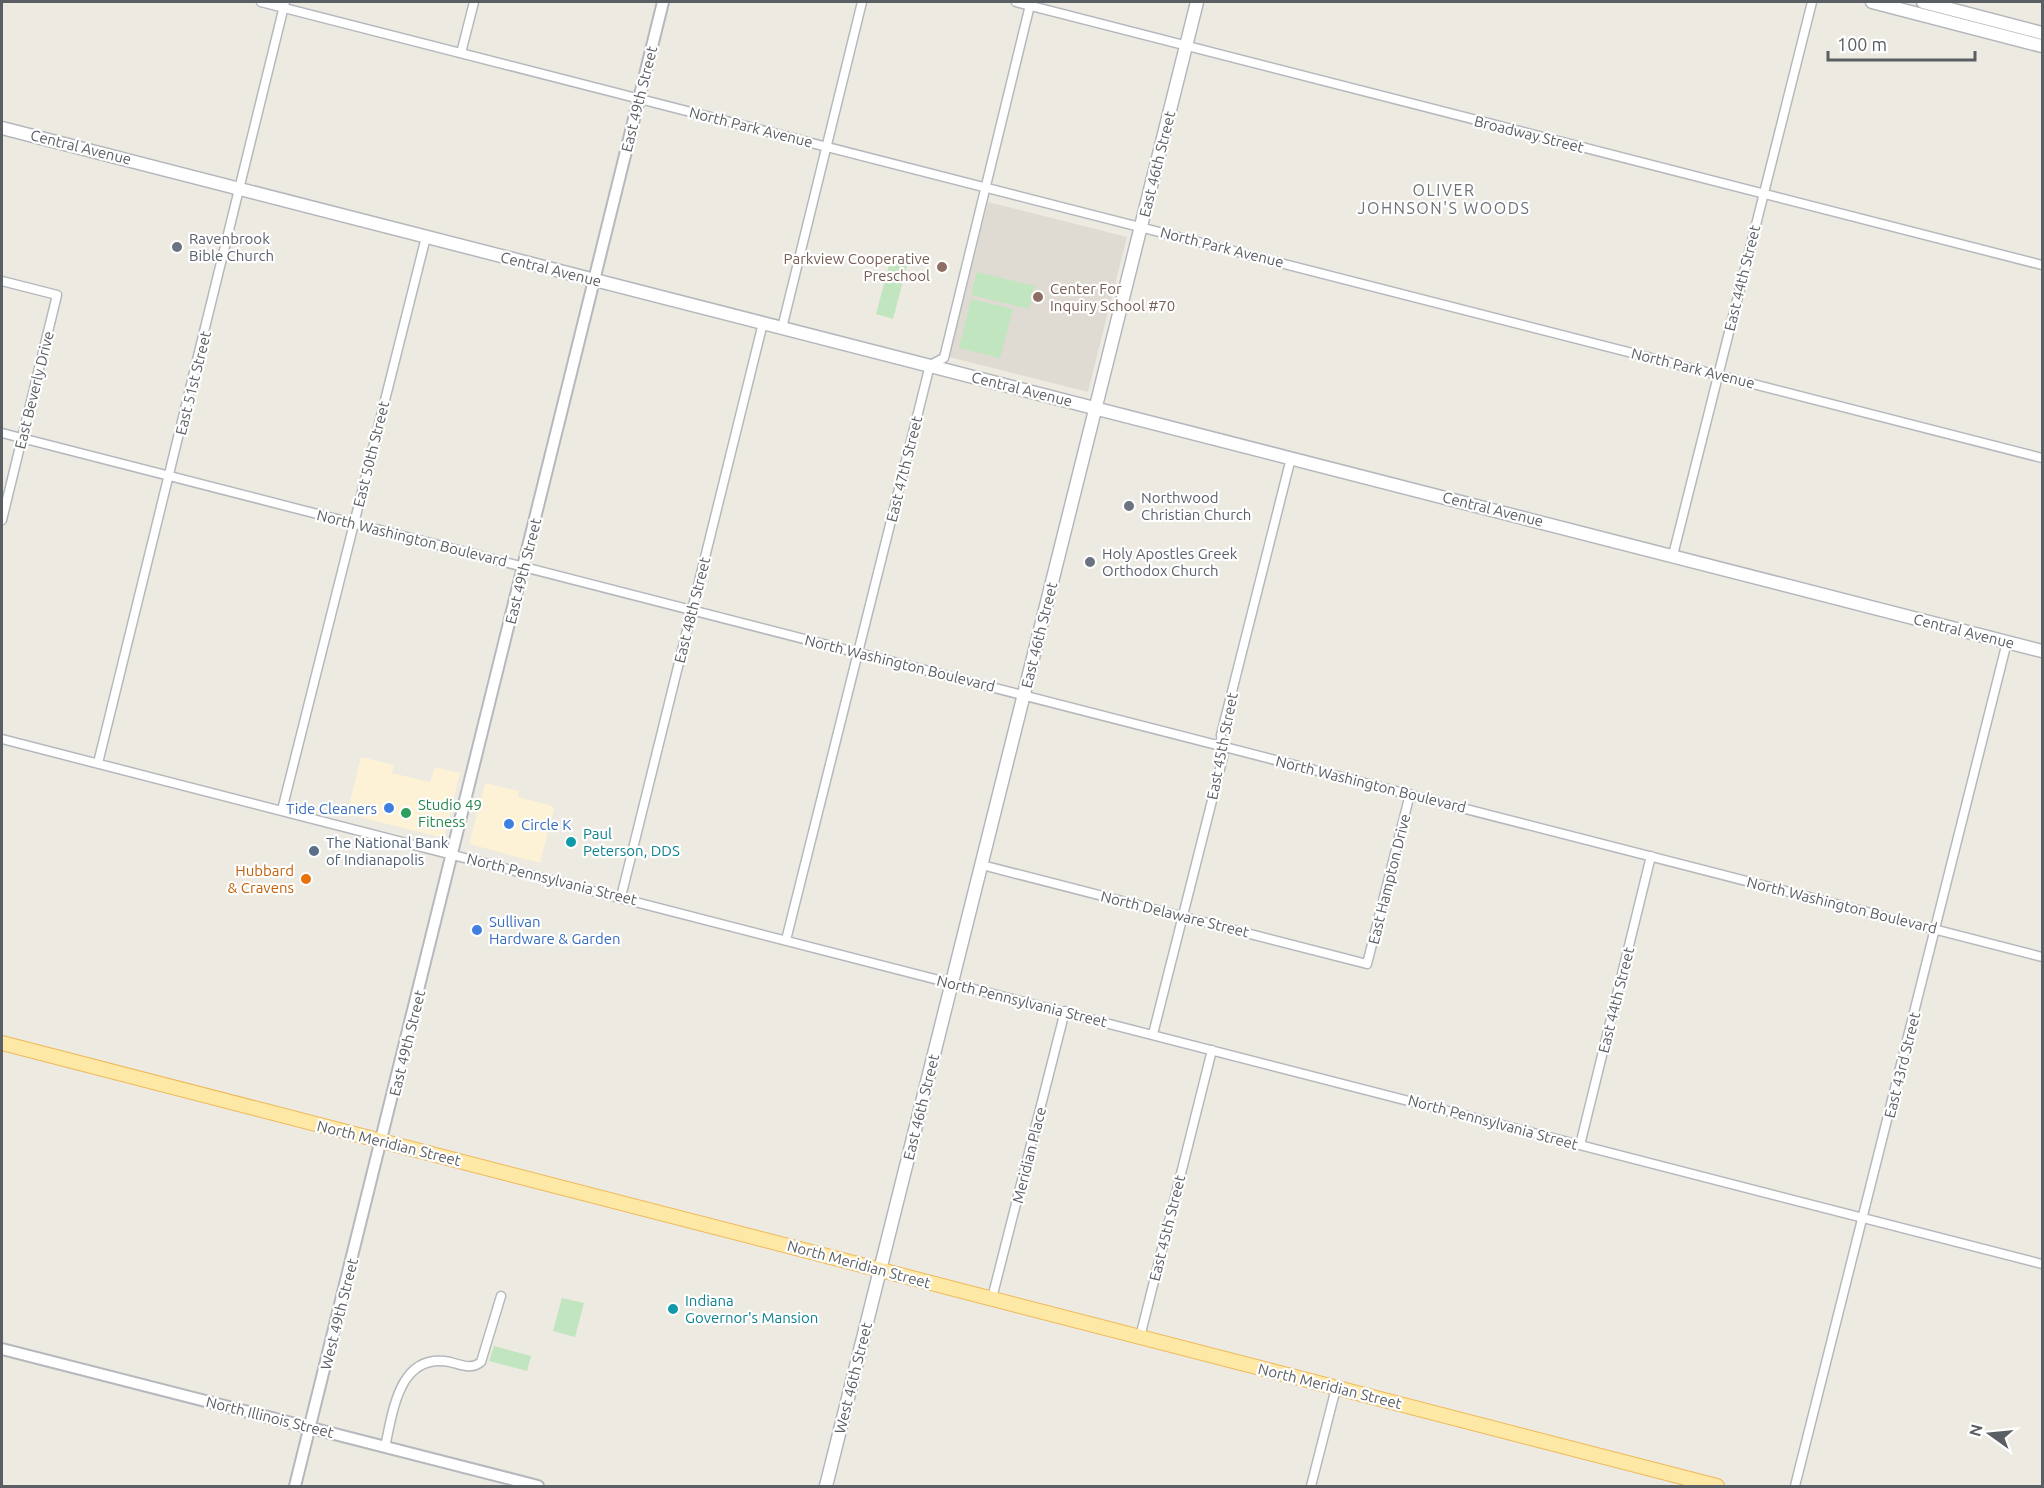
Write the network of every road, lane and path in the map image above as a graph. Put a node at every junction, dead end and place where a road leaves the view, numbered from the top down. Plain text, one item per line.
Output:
1 (261, 2) edge
2 (474, 2) edge
3 (663, 2) edge
4 (862, 2) edge
5 (1016, 2) edge
6 (1197, 2) edge
7 (1812, 2) edge
8 (1872, 2) edge
9 (1923, 2) edge
10 (285, 4) edge
11 (1030, 5) junction
12 (2043, 33) edge
13 (1186, 46) junction
14 (2043, 46) edge
15 (461, 53) junction
16 (639, 98) junction
17 (2, 128) edge
18 (827, 146) junction
19 (240, 187) junction
20 (985, 187) junction
21 (1763, 194) junction
22 (1141, 226) junction
23 (426, 237) junction
24 (2043, 265) edge
25 (595, 280) junction
26 (2, 281) edge
27 (763, 323) junction
28 (782, 328) junction
29 (930, 365) junction
30 (1717, 374) junction
31 (1096, 408) junction
32 (2, 433) edge
33 (21, 438) junction
34 (1291, 458) junction
35 (2043, 458) edge
36 (170, 476) junction
37 (2, 519) edge
38 (354, 524) junction
39 (1672, 555) junction
40 (524, 567) junction
41 (692, 610) junction
42 (2007, 642) junction
43 (2043, 651) edge
44 (858, 652) junction
45 (1023, 695) junction
46 (2, 739) edge
47 (1222, 747) junction
48 (98, 763) junction
49 (1410, 794) junction
50 (282, 810) junction
51 (453, 854) junction
52 (1651, 856) junction
53 (982, 866) junction
54 (621, 897) junction
55 (1183, 916) junction
56 (1936, 929) junction
57 (786, 940) junction
58 (2043, 957) edge
59 (1367, 964) joint
60 (952, 982) junction
61 (1065, 1011) junction
62 (1153, 1034) junction
63 (2, 1043) edge
64 (1212, 1050) junction
65 (382, 1141) junction
66 (1580, 1145) junction
67 (1863, 1218) junction
68 (2043, 1264) edge
69 (880, 1269) junction
70 (501, 1296) dead end
71 (992, 1298) junction
72 (1140, 1337) junction
73 (2, 1349) edge
74 (1336, 1388) junction
75 (310, 1428) junction
76 (385, 1447) junction
77 (295, 1486) edge
78 (538, 1486) edge
79 (826, 1486) edge
80 (1311, 1486) edge
81 (1717, 1486) edge
82 (1795, 1486) edge

1 - 10 street, North Park Avenue
2 - 15 street
3 - 16 street, East 49th Street
4 - 18 street
5 - 11 street, Broadway Street
6 - 13 main road, East 46th Street
7 - 21 street, East 44th Street
8 - 14 main road
9 - 12 main road
10 - 15 street, North Park Avenue
10 - 19 street, East 51st Street
11 - 13 street, Broadway Street
11 - 20 street, East 47th Street
13 - 21 street, Broadway Street
13 - 22 main road, East 46th Street
15 - 16 street, North Park Avenue
16 - 18 street, North Park Avenue
16 - 25 street, East 49th Street
17 - 19 main road, Central Avenue
18 - 20 street, North Park Avenue
18 - 28 street
19 - 23 main road, Central Avenue
19 - 36 street, East 51st Street
20 - 22 street, North Park Avenue
20 - 29 street, East 47th Street
21 - 24 street, Broadway Street
21 - 30 street, East 44th Street
22 - 30 street, North Park Avenue
22 - 31 main road, East 46th Street
23 - 25 main road, Central Avenue
23 - 38 street, East 50th Street
25 - 27 main road, Central Avenue
25 - 40 street, East 49th Street
26 - 33 street, East Beverly Drive
27 - 28 main road, Central Avenue
27 - 41 street, East 48th Street
28 - 29 main road, Central Avenue
29 - 31 main road, Central Avenue
29 - 44 street, East 47th Street
30 - 35 street, North Park Avenue
30 - 39 street, East 44th Street
31 - 34 main road, Central Avenue
31 - 45 main road, East 46th Street
32 - 33 street, North Washington Boulevard
33 - 36 street, North Washington Boulevard
33 - 37 street, East Beverly Drive
34 - 39 main road, Central Avenue
34 - 47 street, East 45th Street
36 - 38 street, North Washington Boulevard
36 - 48 street, East 51st Street
38 - 40 street, North Washington Boulevard
38 - 50 street, East 50th Street
39 - 42 main road, Central Avenue
40 - 41 street, North Washington Boulevard
40 - 51 street, East 49th Street
41 - 44 street, North Washington Boulevard
41 - 54 street, East 48th Street
42 - 43 main road, Central Avenue
42 - 56 street, East 43rd Street
44 - 45 street, North Washington Boulevard
44 - 57 street, East 47th Street
45 - 47 street, North Washington Boulevard
45 - 53 main road, East 46th Street
46 - 48 street, North Pennsylvania Street
47 - 49 street, North Washington Boulevard
47 - 55 street, East 45th Street
48 - 50 street, North Pennsylvania Street
49 - 52 street, North Washington Boulevard
49 - 59 street, East Hampton Drive
50 - 51 street, North Pennsylvania Street
51 - 54 street, North Pennsylvania Street
51 - 65 street, East 49th Street
52 - 56 street, North Washington Boulevard
52 - 66 street, East 44th Street
53 - 55 street, North Delaware Street
53 - 60 main road, East 46th Street
54 - 57 street, North Pennsylvania Street
55 - 59 street, North Delaware Street
55 - 62 street, East 45th Street
56 - 58 street, North Washington Boulevard
56 - 67 street, East 43rd Street
57 - 60 street, North Pennsylvania Street
60 - 61 street, North Pennsylvania Street
60 - 69 main road, East 46th Street
61 - 62 street, North Pennsylvania Street
61 - 71 street, Meridian Place
62 - 64 street, North Pennsylvania Street
63 - 65 main road, North Meridian Street
64 - 66 street, North Pennsylvania Street
64 - 72 street, East 45th Street
65 - 69 main road, North Meridian Street
65 - 75 street, West 49th Street
66 - 67 street, North Pennsylvania Street
67 - 68 street, North Pennsylvania Street
67 - 82 street, East 43rd Street
69 - 71 main road, North Meridian Street
69 - 79 main road, West 46th Street
70 - 76 street
71 - 72 main road, North Meridian Street
72 - 74 main road, North Meridian Street
73 - 75 street, North Illinois Street
74 - 80 street
74 - 81 main road, North Meridian Street
75 - 76 street, North Illinois Street
75 - 77 street, West 49th Street
76 - 78 street, North Illinois Street

